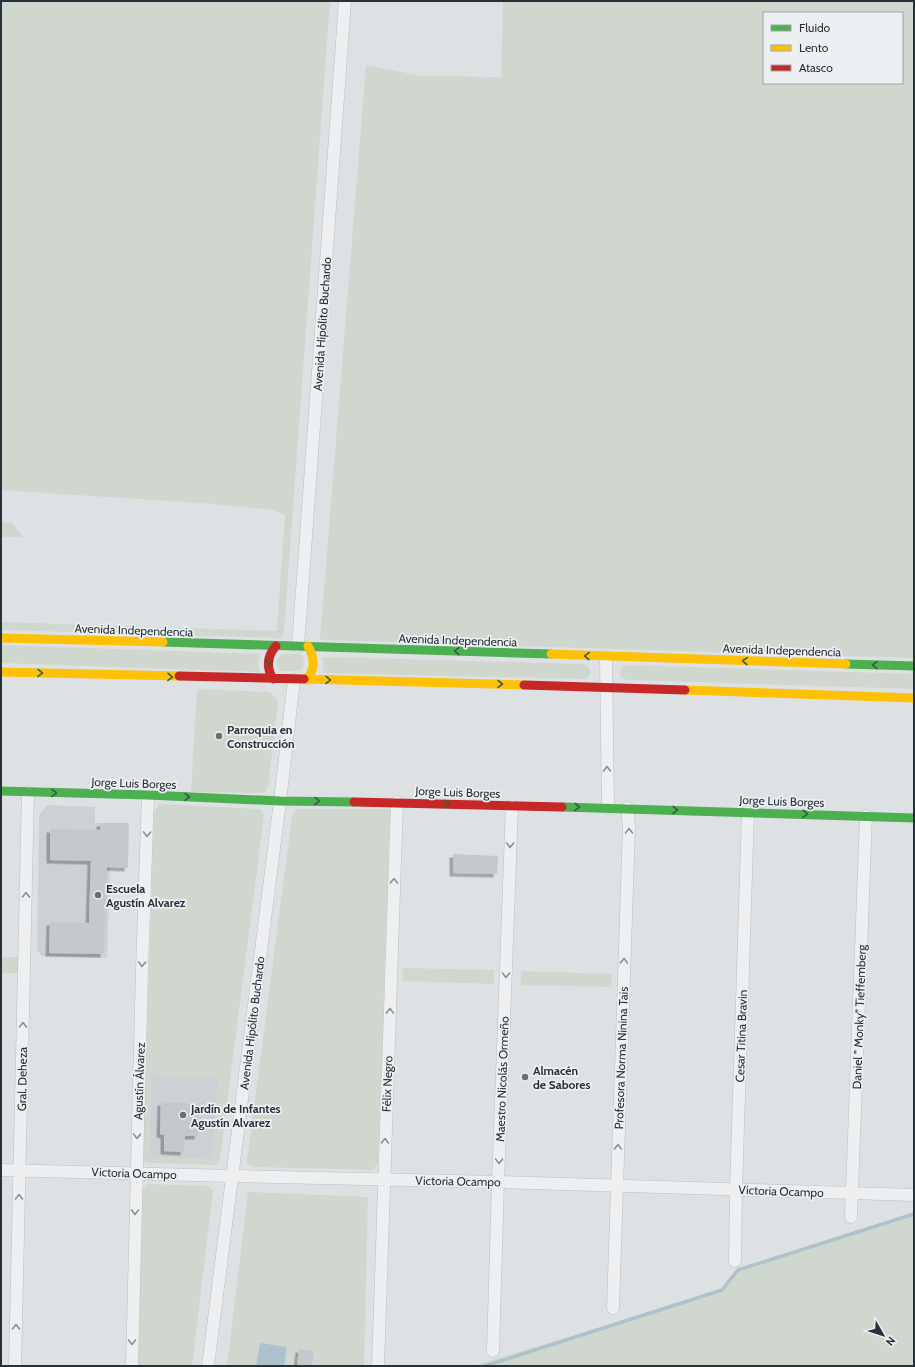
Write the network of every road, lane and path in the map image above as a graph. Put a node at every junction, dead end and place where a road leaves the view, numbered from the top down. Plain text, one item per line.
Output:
1 (345, 1) edge
2 (1, 638) edge
3 (276, 646) junction
4 (303, 646) junction
5 (606, 657) junction
6 (914, 666) edge
7 (1, 672) edge
8 (273, 679) junction
9 (301, 680) junction
10 (607, 687) junction
11 (914, 698) edge
12 (1, 791) edge
13 (28, 792) junction
14 (148, 795) junction
15 (280, 801) junction
16 (396, 802) junction
17 (512, 806) junction
18 (608, 808) junction
19 (627, 808) junction
20 (748, 812) junction
21 (866, 816) junction
22 (914, 818) edge
23 (1, 1170) edge
24 (20, 1170) junction
25 (136, 1173) junction
26 (232, 1176) junction
27 (384, 1180) junction
28 (498, 1182) junction
29 (616, 1186) junction
30 (736, 1190) junction
31 (852, 1194) junction
32 (914, 1195) edge
33 (851, 1218) dead end
34 (735, 1261) dead end
35 (613, 1308) dead end
36 (493, 1351) dead end
37 (15, 1366) edge
38 (132, 1366) edge
39 (208, 1366) edge
40 (378, 1366) edge

1 - 4 street, Avenida Hipólito Buchardo
2 - 3 main road, Avenida Independencia
3 - 4 main road, Avenida Independencia
3 -> 8 main road
5 -> 4 main road, Avenida Independencia
4 - 9 main road
6 -> 5 main road, Avenida Independencia
5 - 10 street
7 -> 8 main road
8 - 9 main road
9 -> 10 main road
9 - 15 street, Avenida Hipólito Buchardo
10 - 11 main road
18 -> 10 street
12 - 13 main road, Jorge Luis Borges
13 -> 14 main road, Jorge Luis Borges
24 -> 13 street, Gral. Deheza
14 -> 15 main road, Jorge Luis Borges
14 -> 25 street, Agustín Álvarez
15 -> 16 main road, Jorge Luis Borges
15 - 26 street, Avenida Hipólito Buchardo
16 -> 17 main road, Jorge Luis Borges
27 -> 16 street, Félix Negro
17 -> 18 main road, Jorge Luis Borges
17 -> 28 street, Maestro Nicolás Ormeño
18 - 19 main road, Jorge Luis Borges
19 -> 20 main road, Jorge Luis Borges
29 -> 19 street, Profesora Norma Ninina Tais
20 -> 21 main road, Jorge Luis Borges
20 - 30 street, Cesar Titina Bravin
21 - 22 main road, Jorge Luis Borges
21 - 31 street, Daniel " Monky" Tieffemberg
23 - 24 street, Victoria Ocampo
24 - 25 street, Victoria Ocampo
37 -> 24 street, Gral. Deheza
25 - 26 street, Victoria Ocampo
25 -> 38 street, Agustín Álvarez
26 - 27 street, Victoria Ocampo
26 - 39 street, Avenida Hipólito Buchardo
27 - 28 street, Victoria Ocampo
27 - 40 street, Félix Negro
28 - 29 street, Victoria Ocampo
28 - 36 street, Maestro Nicolás Ormeño
29 - 30 street, Victoria Ocampo
29 - 35 street, Profesora Norma Ninina Tais
30 - 31 street, Victoria Ocampo
30 - 34 street, Cesar Titina Bravin
31 - 32 street, Victoria Ocampo
31 - 33 street, Daniel " Monky" Tieffemberg

